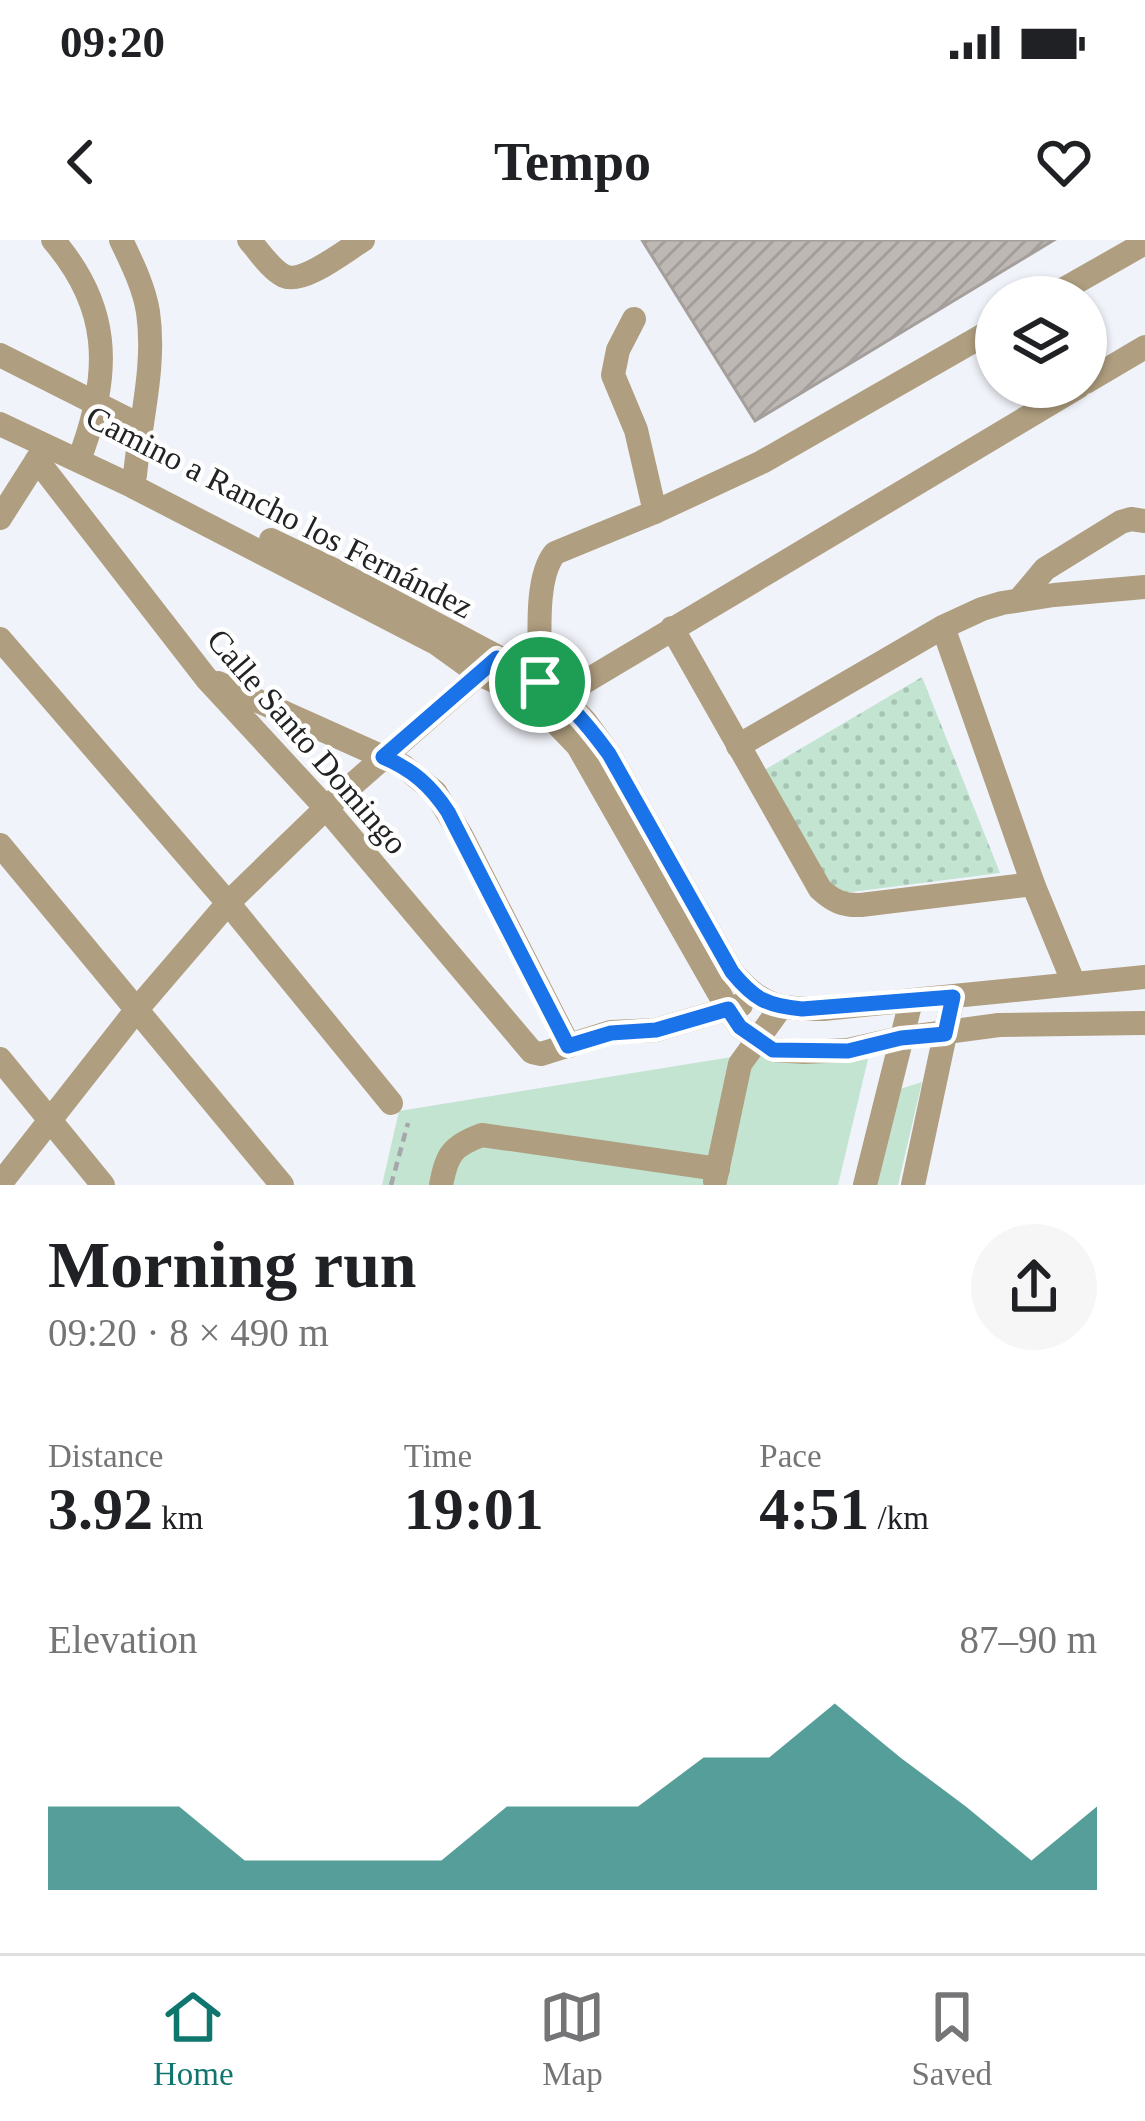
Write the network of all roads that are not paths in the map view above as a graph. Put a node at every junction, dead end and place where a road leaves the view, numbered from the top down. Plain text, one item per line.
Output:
1 (53, 240) edge
2 (121, 240) edge
3 (249, 240) edge
4 (363, 240) edge
5 (1145, 243) edge
6 (1087, 276) edge
7 (634, 319) dead end
8 (975, 340) edge
9 (1145, 347) edge
10 (0, 355) edge
11 (1107, 370) edge
12 (98, 406) junction
13 (0, 407) edge
14 (1043, 408) edge
15 (0, 424) edge
16 (140, 425) junction
17 (45, 447) junction
18 (83, 449) junction
19 (135, 475) junction
20 (655, 512) junction
21 (0, 518) edge
22 (1145, 521) edge
23 (1145, 586) edge
24 (1019, 600) junction
25 (943, 627) junction
26 (672, 628) junction
27 (0, 640) edge
28 (488, 666) junction
29 (206, 678) junction
30 (551, 689) junction
31 (738, 746) junction
32 (383, 757) junction
33 (326, 808) junction
34 (0, 844) edge
35 (1033, 884) junction
36 (228, 903) junction
37 (1145, 976) edge
38 (1075, 984) junction
39 (953, 997) junction
40 (910, 1001) junction
41 (770, 1004) junction
42 (138, 1008) junction
43 (728, 1009) junction
44 (1145, 1023) edge
45 (945, 1034) junction
46 (901, 1038) junction
47 (758, 1039) junction
48 (568, 1046) junction
49 (0, 1059) edge
50 (399, 1113) road end
51 (50, 1120) junction
52 (716, 1177) edge
53 (0, 1184) edge
54 (103, 1185) edge
55 (282, 1185) edge
56 (441, 1185) edge
57 (865, 1185) edge
58 (913, 1185) edge

1 - 12 street
2 - 16 street
3 - 4 street
5 - 6 street
7 - 20 street
8 - 20 street
9 - 11 street
10 - 12 street
12 - 16 street
12 - 18 street
13 - 17 street, Camino a Rancho los Fernández
14 - 26 street
15 - 17 street
16 - 19 street
17 - 18 street, Camino a Rancho los Fernández
17 - 21 street
17 - 28 street
17 - 29 street, Calle Santo Domingo
18 - 19 street, Camino a Rancho los Fernández
19 - 28 street, Camino a Rancho los Fernández
20 - 30 street
22 - 24 street
23 - 24 street
24 - 25 street
25 - 31 street
25 - 35 street
26 - 30 street
26 - 31 street
27 - 36 street
28 - 30 street, Camino a Rancho los Fernández
28 - 32 street
28 - 43 street
29 - 32 street
29 - 33 street, Calle Santo Domingo
30 - 41 street, Camino a Rancho los Fernández
31 - 35 street
32 - 33 street
32 - 48 street
33 - 36 street
33 - 48 street, Calle Santo Domingo
34 - 42 street
35 - 38 street
36 - 42 street
36 - 50 street
37 - 38 street
38 - 39 street
39 - 40 street
39 - 45 street
40 - 41 street
40 - 46 street
41 - 43 street
41 - 47 street
42 - 51 street
42 - 55 street
43 - 47 street
43 - 48 street
44 - 45 street
45 - 46 street
45 - 58 street
46 - 47 street
46 - 57 street
47 - 52 street
49 - 51 street
51 - 53 street
51 - 54 street
52 - 56 street

